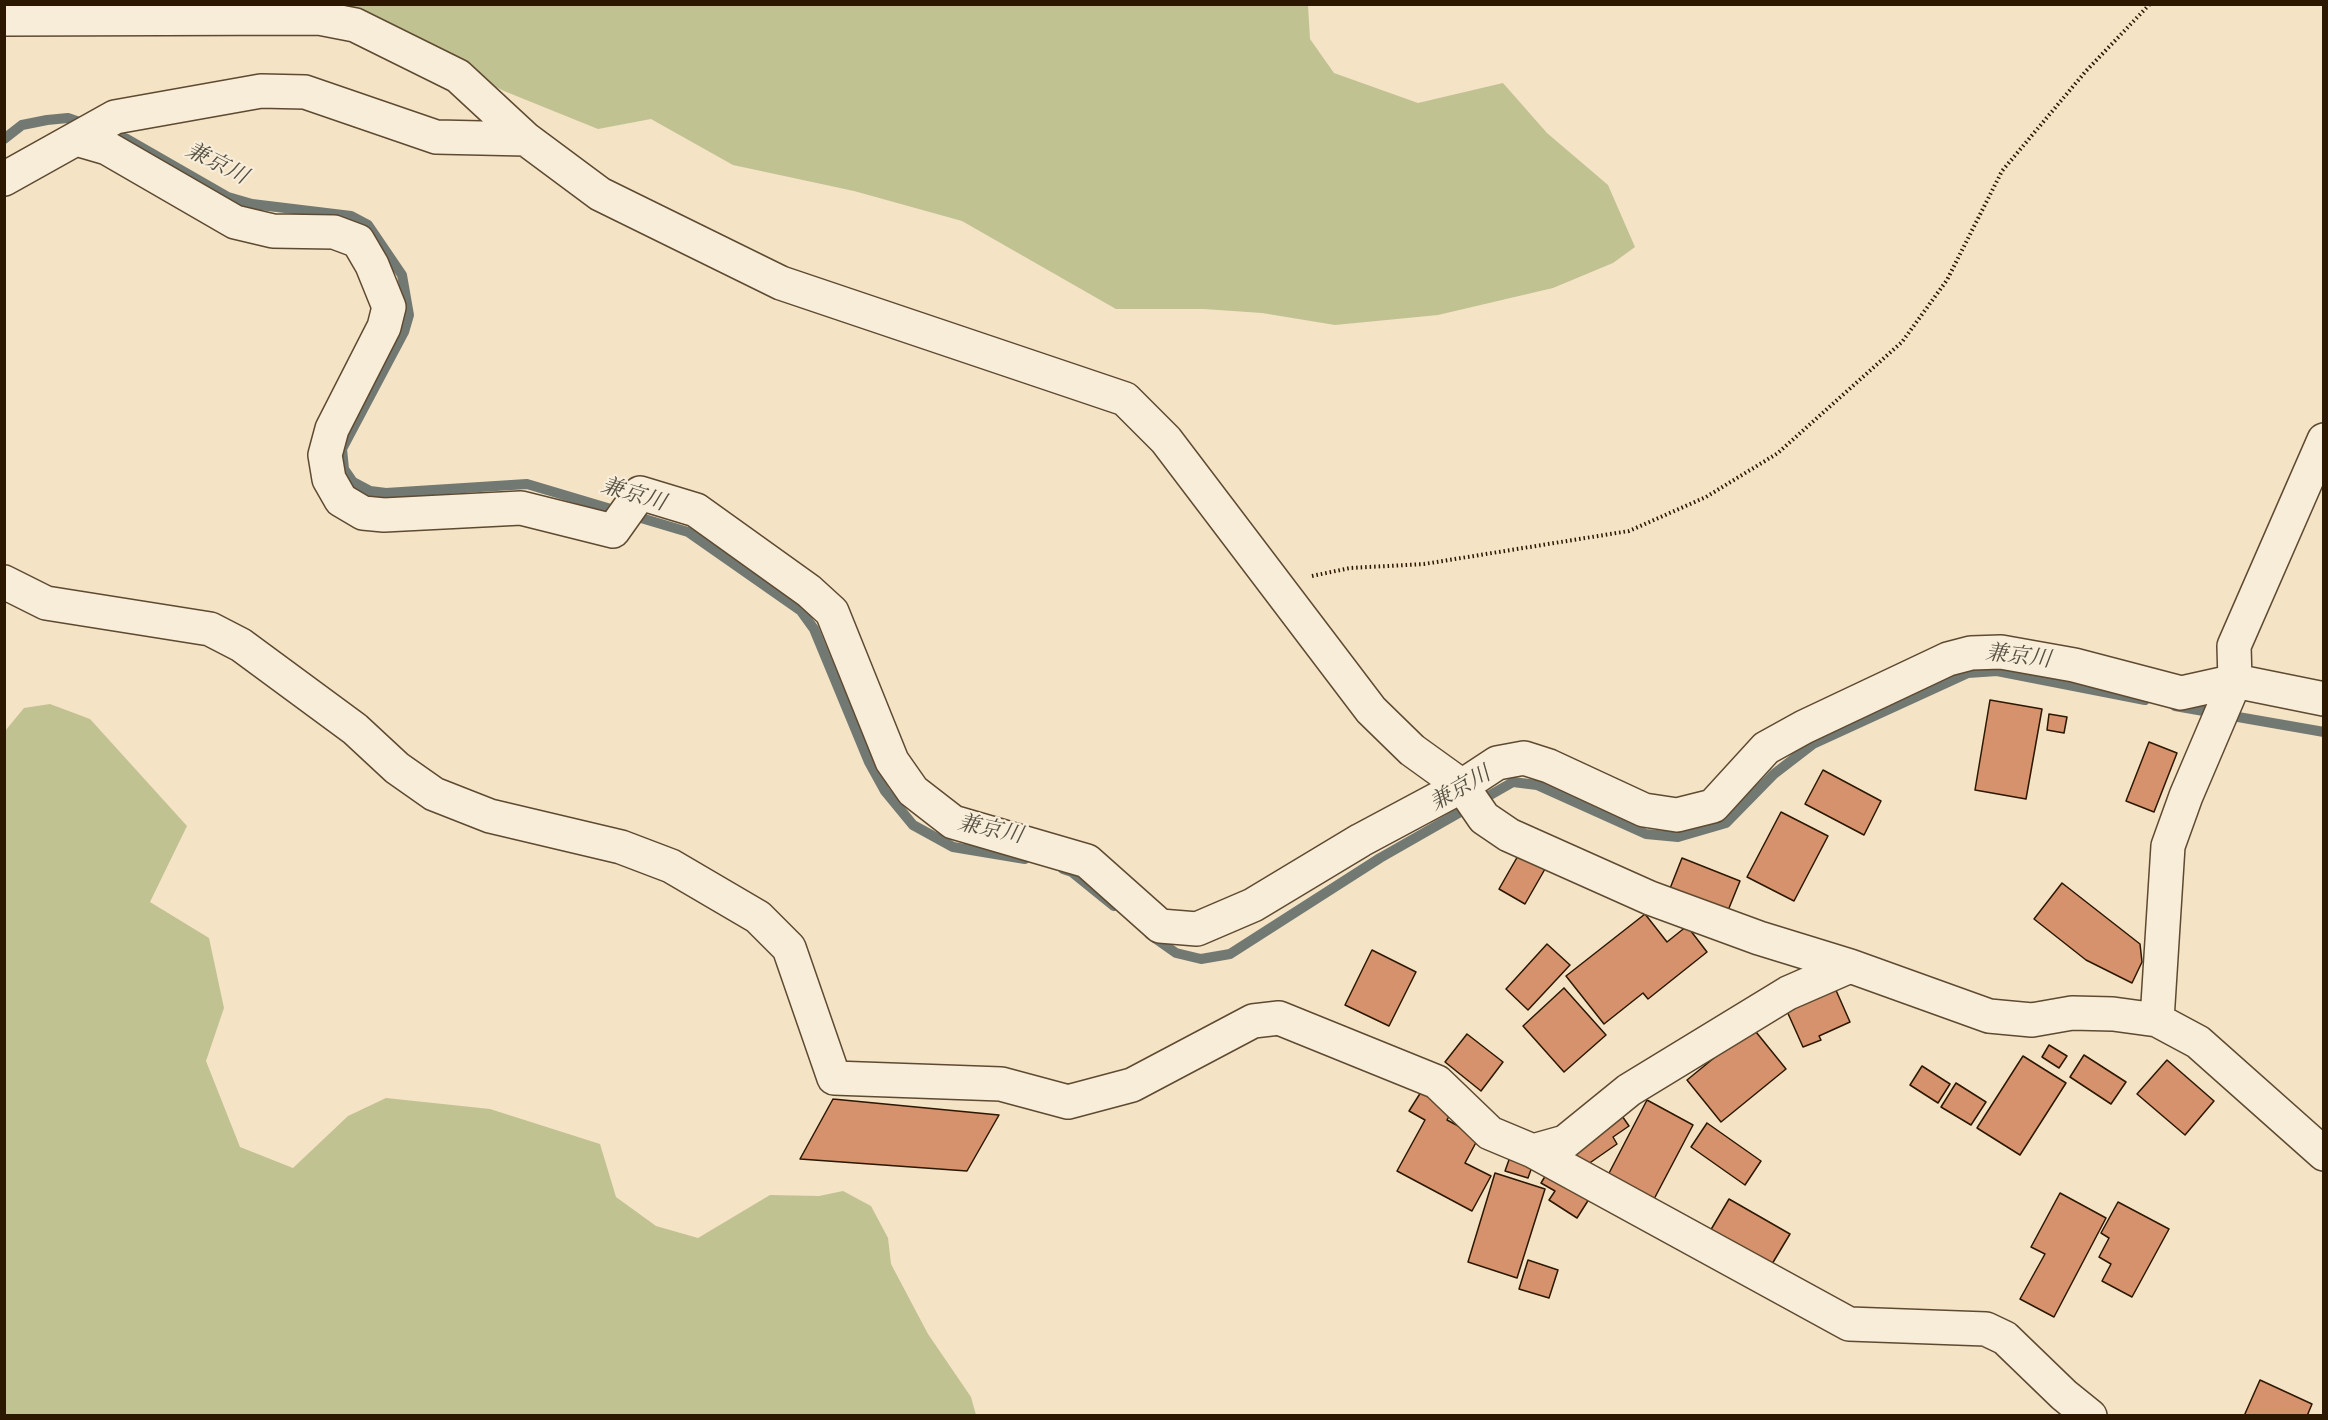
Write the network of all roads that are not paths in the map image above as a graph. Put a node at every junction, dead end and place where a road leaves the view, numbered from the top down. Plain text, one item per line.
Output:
1 (4, 20) edge
2 (81, 136) junction
3 (526, 139) junction
4 (4, 178) edge
5 (2324, 440) edge
6 (4, 582) edge
7 (2232, 688) junction
8 (2324, 699) edge
9 (1471, 799) junction
10 (1850, 966) junction
11 (2157, 1020) junction
12 (1533, 1151) junction
13 (2324, 1154) edge
14 (2090, 1416) edge

1 - 3 street
2 - 3 street
2 - 4 street
2 - 9 street
3 - 9 street
5 - 7 street
6 - 12 street
7 - 8 street
7 - 9 street
7 - 11 street
9 - 10 street
10 - 11 street
10 - 12 street
11 - 13 street
12 - 14 street

